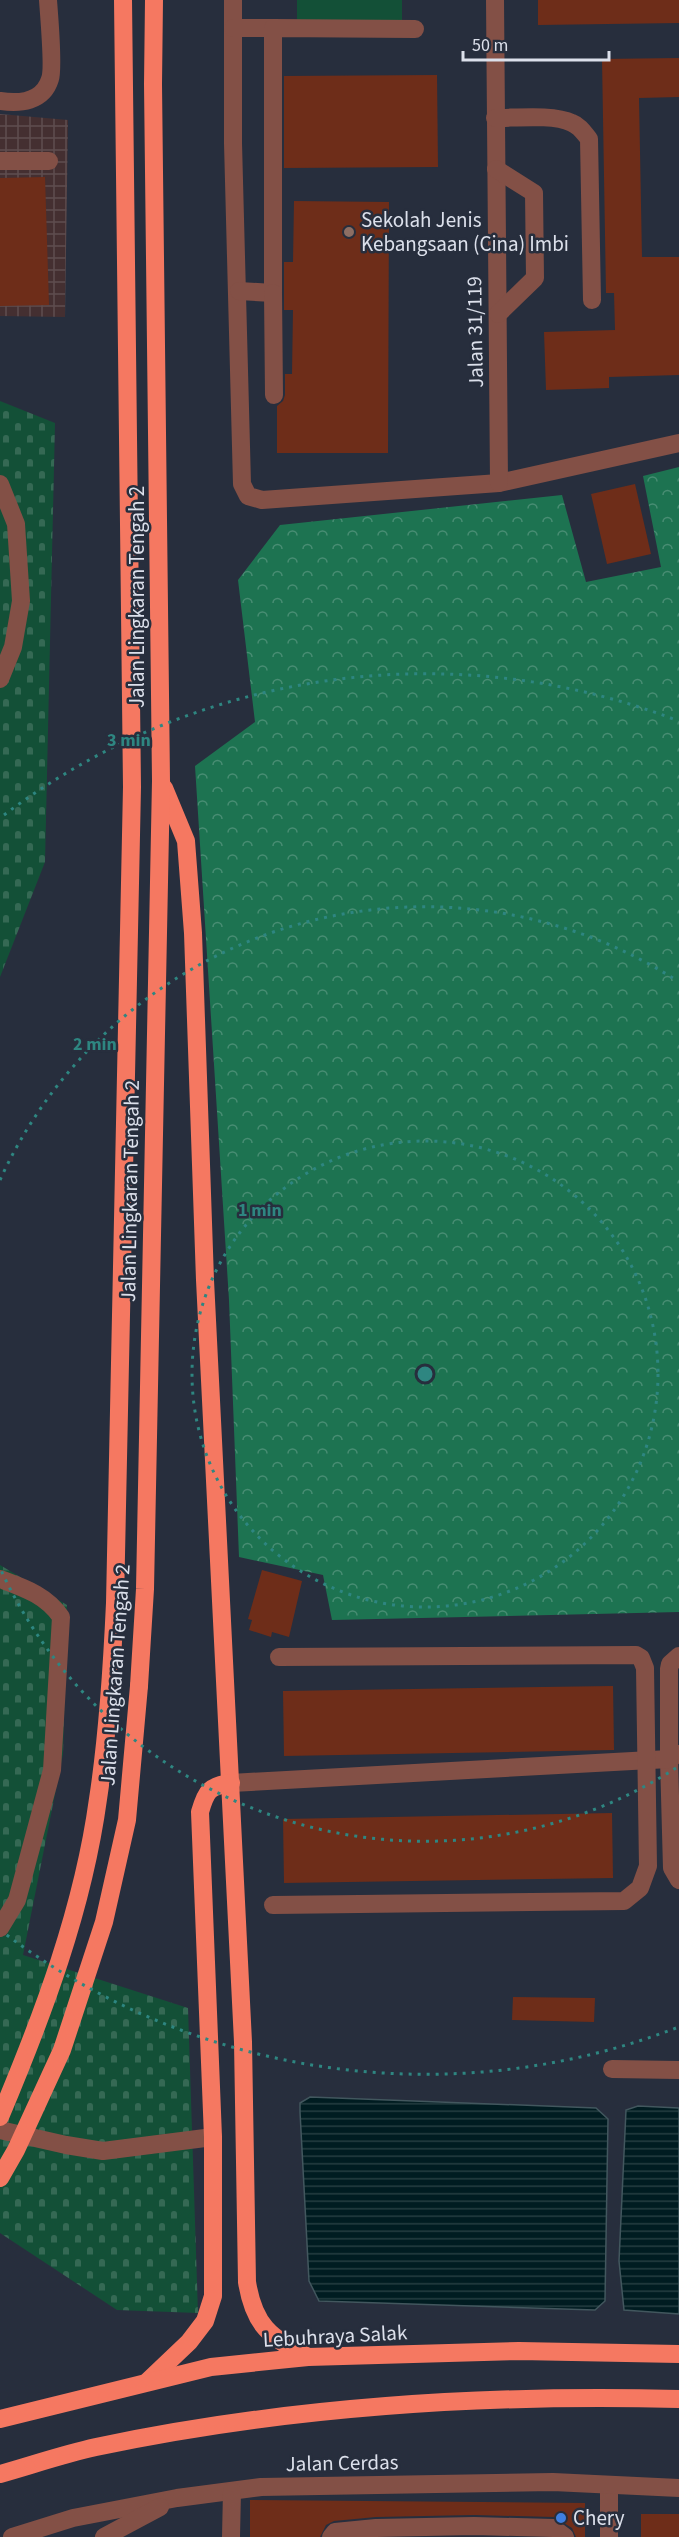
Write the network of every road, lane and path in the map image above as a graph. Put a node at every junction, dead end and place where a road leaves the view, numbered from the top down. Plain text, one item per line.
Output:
1 (48, 0) edge
2 (123, 0) edge
3 (154, 0) edge
4 (233, 0) edge
5 (495, 0) edge
6 (233, 28) junction
7 (273, 28) junction
8 (416, 29) dead end
9 (8, 103) edge
10 (495, 118) junction
11 (0, 161) edge
12 (49, 161) dead end
13 (496, 169) junction
14 (239, 291) junction
15 (273, 293) junction
16 (592, 300) dead end
17 (498, 314) junction
18 (274, 395) dead end
19 (679, 443) edge
20 (499, 483) junction
21 (0, 484) edge
22 (0, 679) edge
23 (161, 781) junction
24 (0, 1579) edge
25 (679, 1656) edge
26 (279, 1657) dead end
27 (674, 1756) edge
28 (647, 1761) junction
29 (231, 1783) junction
30 (679, 1880) edge
31 (273, 1905) dead end
32 (0, 1928) edge
33 (612, 2069) dead end
34 (679, 2070) edge
35 (0, 2117) edge
36 (0, 2130) edge
37 (213, 2137) junction
38 (0, 2178) edge
39 (679, 2354) edge
40 (308, 2357) junction
41 (146, 2383) junction
42 (679, 2399) edge
43 (0, 2420) edge
44 (0, 2474) edge
45 (609, 2486) junction
46 (679, 2488) edge
47 (232, 2491) junction
48 (177, 2498) junction
49 (121, 2527) junction
50 (474, 2531) edge
51 (426, 2532) edge
52 (529, 2532) edge
53 (376, 2533) edge
54 (12, 2537) edge
55 (88, 2537) edge
56 (104, 2537) edge
57 (231, 2537) edge
58 (331, 2537) edge
59 (565, 2537) edge
60 (609, 2537) edge

1 - 9 street
2 - 35 highway, Jalan Lingkaran Tengah 2
3 - 23 highway, Jalan Lingkaran Tengah 2
4 - 6 street
5 - 10 street, Jalan 31/119
6 - 7 street
6 - 14 street
7 - 8 street
7 - 15 street
10 - 13 street, Jalan 31/119
10 - 16 street
11 - 12 street
13 - 17 street, Jalan 31/119
13 - 17 street
14 - 15 street
14 - 20 street
15 - 18 street
17 - 20 street, Jalan 31/119
19 - 20 street
21 - 22 street
23 - 29 highway
23 - 38 highway, Jalan Lingkaran Tengah 2, bridge
24 - 32 street
25 - 27 street
26 - 28 street
27 - 28 street
27 - 30 street
28 - 29 street
28 - 31 street
29 - 37 highway
29 - 40 highway
33 - 34 street
36 - 37 street
37 - 41 highway
39 - 40 highway, Lebuhraya Salak
40 - 41 highway, Lebuhraya Salak
41 - 43 highway, Lebuhraya Salak
42 - 44 highway
45 - 46 street, Jalan Cerdas
45 - 47 street, Jalan Cerdas
45 - 60 street
47 - 48 street, Jalan Cerdas
47 - 57 street
48 - 49 street
48 - 54 street, Jalan Cerdas
49 - 55 street
49 - 56 street
50 - 51 street
50 - 52 street
51 - 53 street
52 - 59 street
53 - 58 street

